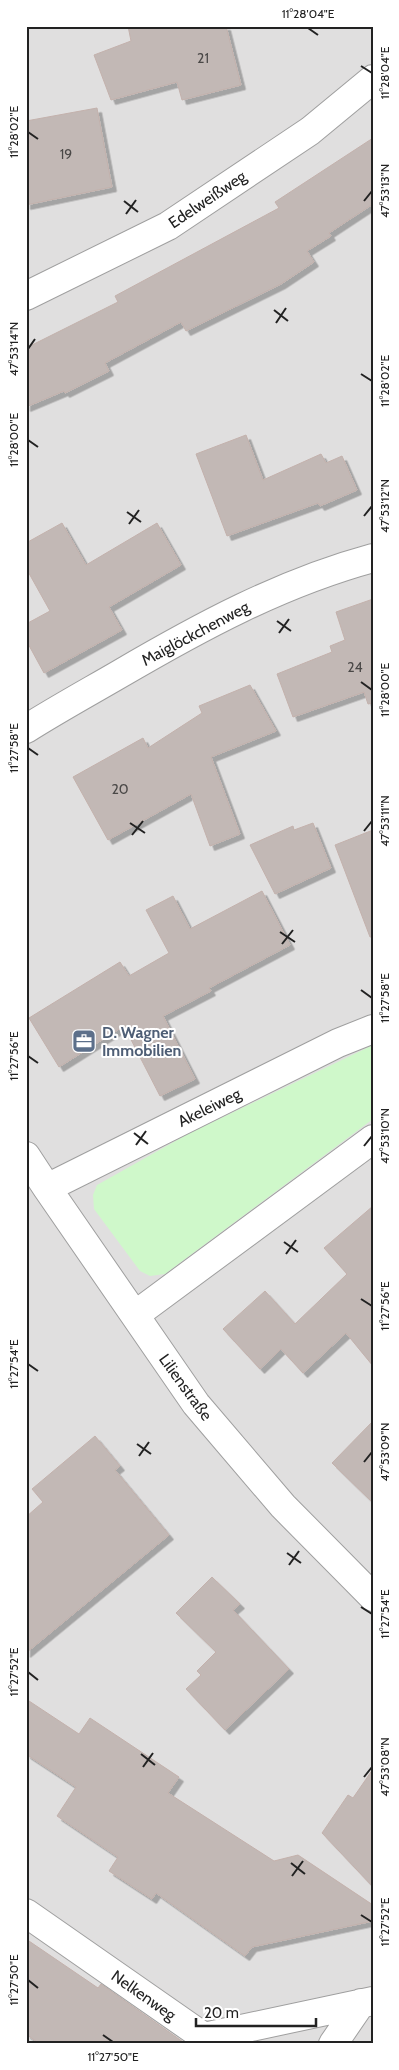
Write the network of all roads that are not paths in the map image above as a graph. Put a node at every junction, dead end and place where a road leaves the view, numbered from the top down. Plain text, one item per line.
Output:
1 (373, 79) edge
2 (26, 296) edge
3 (373, 558) edge
4 (26, 729) edge
5 (373, 1029) edge
6 (373, 1140) edge
7 (26, 1156) edge
8 (47, 1188) junction
9 (135, 1315) junction
10 (373, 1597) edge
11 (26, 1912) edge
12 (367, 2002) edge
13 (333, 2044) edge

1 - 2 street, Edelweißweg
3 - 4 street, Maiglöckchenweg
5 - 8 street, Akeleiweg
6 - 9 street
7 - 8 street, Lilienstraße
8 - 9 street, Lilienstraße
9 - 10 street, Lilienstraße
11 - 12 street, Nelkenweg
12 - 13 street, Nelkenweg

